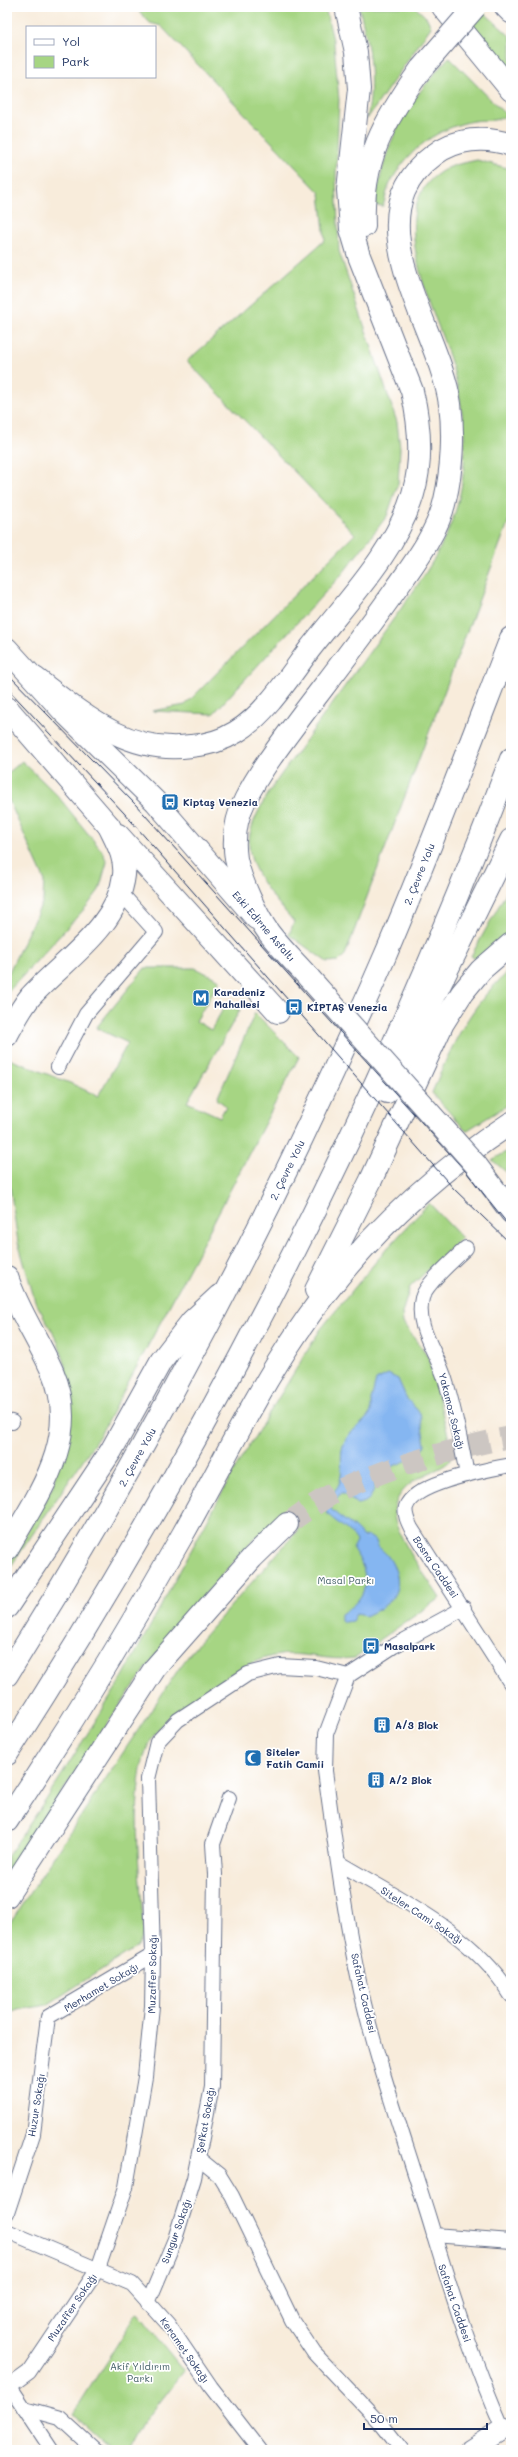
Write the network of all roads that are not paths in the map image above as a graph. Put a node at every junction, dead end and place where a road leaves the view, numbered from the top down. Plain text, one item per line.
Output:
1 (346, 7) edge
2 (443, 7) edge
3 (475, 7) edge
4 (506, 7) edge
5 (511, 12) edge
6 (511, 90) edge
7 (511, 145) edge
8 (369, 283) junction
9 (511, 638) edge
10 (7, 648) edge
11 (35, 678) junction
12 (7, 708) edge
13 (511, 759) edge
14 (109, 826) junction
15 (511, 840) edge
16 (120, 892) junction
17 (268, 932) junction
18 (511, 944) edge
19 (278, 1012) dead end
20 (7, 1035) edge
21 (58, 1066) dead end
22 (511, 1123) edge
23 (476, 1165) junction
24 (336, 1169) junction
25 (511, 1191) edge
26 (511, 1212) edge
27 (466, 1248) dead end
28 (7, 1277) edge
29 (230, 1286) junction
30 (296, 1333) junction
31 (511, 1465) edge
32 (467, 1475) junction
33 (287, 1524) tunnel mouth
34 (7, 1549) edge
35 (7, 1607) edge
36 (464, 1608) junction
37 (7, 1675) edge
38 (348, 1676) junction
39 (511, 1684) edge
40 (7, 1754) edge
41 (229, 1798) dead end
42 (7, 1821) edge
43 (339, 1863) junction
44 (7, 1896) edge
45 (153, 1955) junction
46 (511, 1995) edge
47 (48, 2018) joint
48 (198, 2158) junction
49 (7, 2213) edge
50 (7, 2231) edge
51 (434, 2235) junction
52 (511, 2241) edge
53 (98, 2269) junction
54 (148, 2303) junction
55 (8, 2385) edge
56 (24, 2408) junction
57 (507, 2428) edge
58 (52, 2450) edge
59 (95, 2450) edge
60 (260, 2450) edge
61 (402, 2450) edge
62 (470, 2450) edge

1 - 8 main road
2 - 6 main road
3 - 8 main road, bridge
4 - 5 main road
7 - 17 main road
8 - 11 main road
9 - 29 main road, 2. Çevre Yolu
10 - 11 main road, Eski Edirne Asfaltı
11 - 17 main road, Eski Edirne Asfaltı
12 - 14 main road
13 - 24 main road
14 - 16 main road
14 - 19 main road
15 - 24 main road
16 - 20 main road
16 - 21 street
17 - 23 main road, Eski Edirne Asfaltı, bridge
18 - 30 main road
22 - 30 main road
23 - 25 main road
23 - 26 main road, Eski Edirne Asfaltı
24 - 40 main road
27 - 32 street, Yakamoz Sokağı
28 - 34 main road
29 - 35 main road
29 - 37 main road, 2. Çevre Yolu
30 - 42 main road
31 - 32 street
32 - 36 street, Bosna Caddesi
33 - 44 main road
36 - 38 street
36 - 39 street, Bosna Caddesi
38 - 43 street, Safahat Caddesi
38 - 45 street, Muzaffer Sokağı
41 - 48 street, Şefkat Sokağı
43 - 46 street, Siteler Cami Sokağı
43 - 51 street, Safahat Caddesi
45 - 47 street, Merhamet Sokağı
45 - 53 street, Muzaffer Sokağı
47 - 49 street, Huzur Sokağı
48 - 54 street, Sungur Sokağı
48 - 61 street, Şefkat Sokağı
50 - 53 street, Keramet Sokağı
51 - 52 street
51 - 57 street, Safahat Caddesi
53 - 54 street, Keramet Sokağı
53 - 55 street, Muzaffer Sokağı
54 - 60 street, Keramet Sokağı
55 - 56 street
56 - 58 street
56 - 59 street
57 - 62 main road

